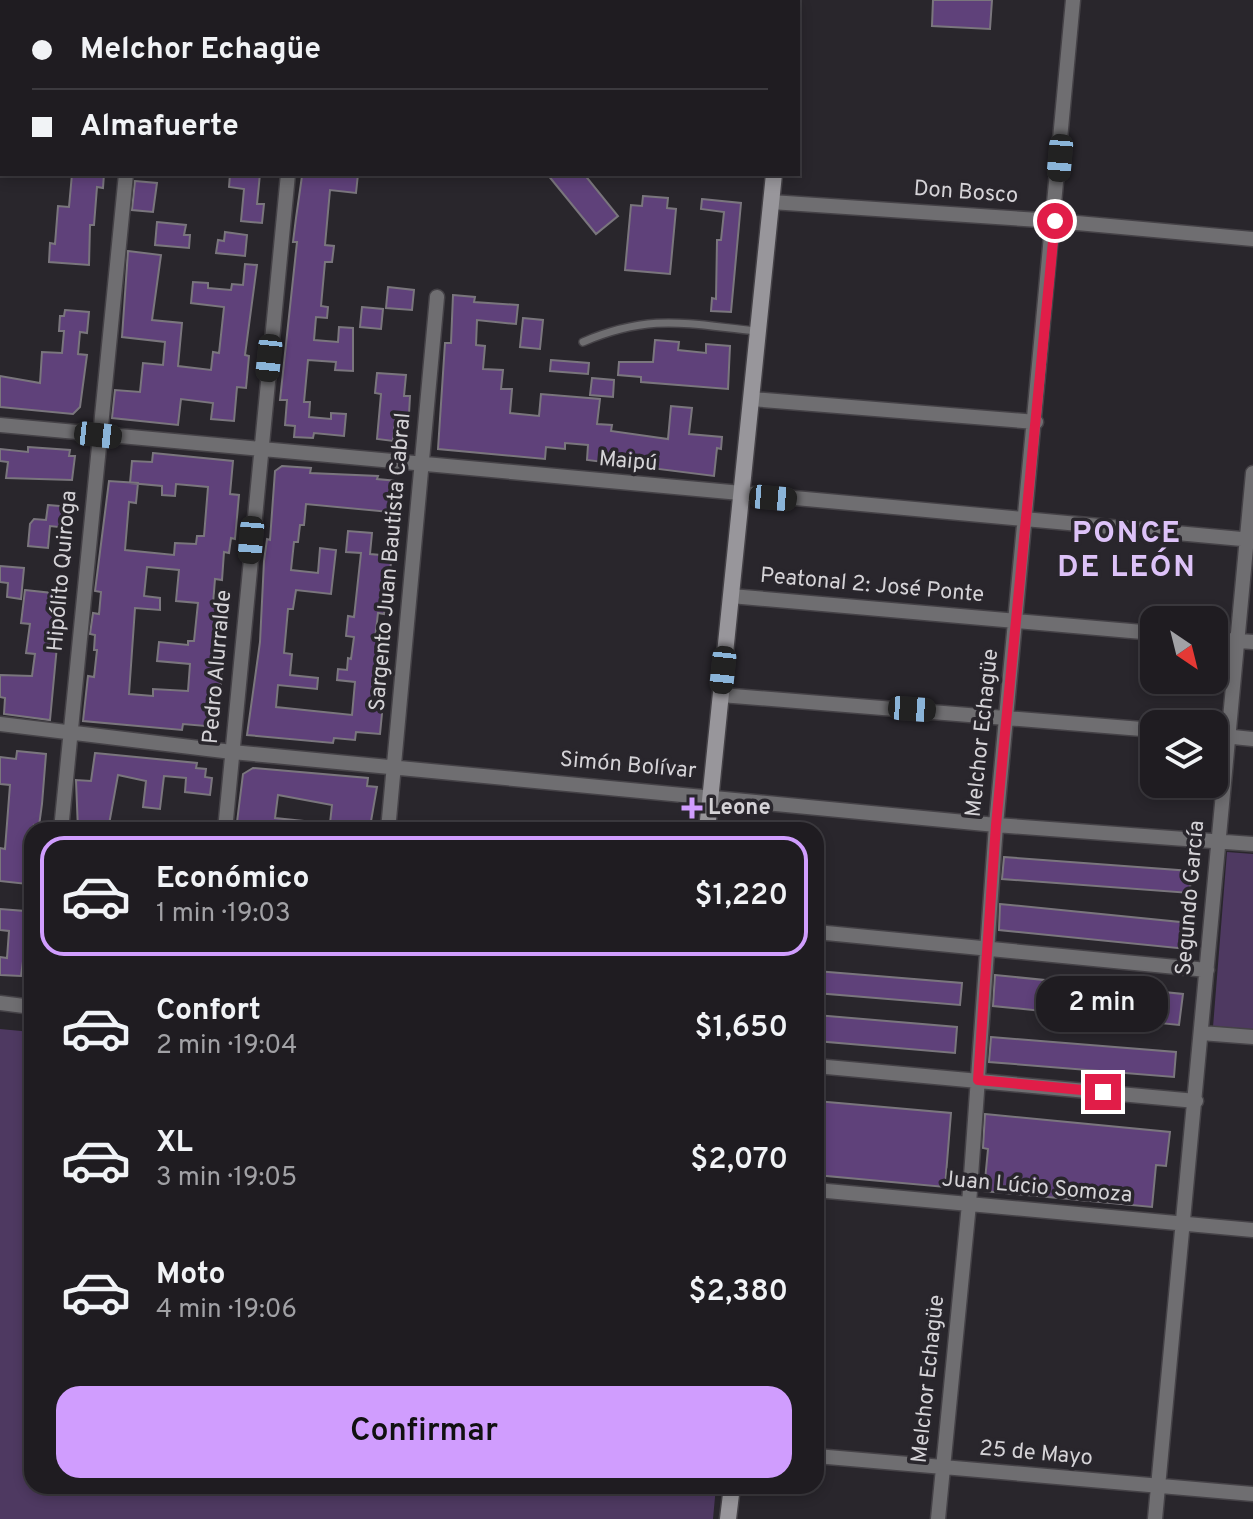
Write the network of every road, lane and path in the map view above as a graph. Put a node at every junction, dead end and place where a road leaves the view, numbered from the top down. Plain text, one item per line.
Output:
1 (1073, 0) edge
2 (126, 176) edge
3 (288, 176) edge
4 (774, 176) edge
5 (771, 202) junction
6 (1055, 221) junction
7 (1253, 239) edge
8 (437, 297) dead end
9 (756, 331) junction
10 (583, 342) dead end
11 (751, 399) junction
12 (1036, 422) junction
13 (0, 425) edge
14 (98, 435) junction
15 (260, 450) junction
16 (422, 465) junction
17 (1253, 473) edge
18 (741, 495) junction
19 (1027, 522) junction
20 (1250, 540) edge
21 (731, 596) junction
22 (1017, 621) junction
23 (1140, 632) edge
24 (1228, 640) edge
25 (1235, 641) junction
26 (1253, 642) edge
27 (721, 695) junction
28 (1224, 710) edge
29 (1007, 716) junction
30 (0, 724) edge
31 (1140, 729) edge
32 (70, 731) junction
33 (1228, 737) edge
34 (1253, 739) edge
35 (232, 752) junction
36 (395, 767) junction
37 (711, 796) junction
38 (1218, 798) edge
39 (62, 822) edge
40 (226, 822) edge
41 (389, 822) edge
42 (708, 822) edge
43 (996, 825) junction
44 (1217, 840) junction
45 (1253, 844) edge
46 (824, 933) edge
47 (987, 949) junction
48 (1207, 970) junction
49 (0, 1003) edge
50 (24, 1006) edge
51 (1201, 1033) junction
52 (1253, 1037) edge
53 (824, 1067) edge
54 (978, 1080) junction
55 (1196, 1101) junction
56 (824, 1191) edge
57 (969, 1204) junction
58 (1183, 1224) junction
59 (1253, 1230) edge
60 (824, 1457) edge
61 (943, 1468) junction
62 (1158, 1487) junction
63 (731, 1494) edge
64 (1253, 1494) edge
65 (728, 1519) edge
66 (938, 1519) edge
67 (1155, 1519) edge

1 - 6 street, Melchor Echagüe
2 - 14 street, Hipólito Quiroga
3 - 15 street, Pedro Alurralde
4 - 5 main road
5 - 6 street, Don Bosco
5 - 9 main road
6 - 7 street, Don Bosco
6 - 12 street, Melchor Echagüe
8 - 16 street, Sargento Juan Bautista Cabral
9 - 10 lane
9 - 11 main road
11 - 12 street
11 - 18 main road
12 - 19 street, Melchor Echagüe
13 - 14 street, Maipú
14 - 15 street, Maipú
14 - 32 street, Hipólito Quiroga
15 - 16 street, Maipú
15 - 35 street, Pedro Alurralde
16 - 18 street, Maipú
16 - 36 street, Sargento Juan Bautista Cabral
17 - 20 street, Segundo García
18 - 19 street, Maipú
18 - 21 main road
19 - 20 street, Maipú
19 - 22 street, Melchor Echagüe
20 - 25 street, Segundo García
21 - 22 street, Peatonal 2: José Ponte
21 - 27 main road
22 - 23 street, Peatonal 2: José Ponte
22 - 29 street, Melchor Echagüe
24 - 25 street
25 - 26 street
25 - 28 street, Segundo García
27 - 29 street
27 - 37 main road
29 - 31 street
29 - 43 street, Melchor Echagüe
30 - 32 street, Simón Bolívar
32 - 35 street, Simón Bolívar
32 - 39 street, Hipólito Quiroga
33 - 34 street
35 - 36 street, Simón Bolívar
35 - 40 street, Pedro Alurralde
36 - 37 street, Simón Bolívar
36 - 41 street, Sargento Juan Bautista Cabral
37 - 42 main road
37 - 43 street, Simón Bolívar
38 - 44 street, Segundo García
43 - 44 street, Simón Bolívar
43 - 47 street, Melchor Echagüe
44 - 45 street, Simón Bolívar
44 - 48 street, Segundo García
46 - 47 street
47 - 48 street
47 - 54 street, Melchor Echagüe
48 - 51 street, Segundo García
49 - 50 street
51 - 52 street
51 - 55 street, Segundo García
53 - 54 street
54 - 55 street
54 - 57 street, Melchor Echagüe
55 - 58 street, Segundo García
56 - 57 street, Juan Lúcio Somoza
57 - 58 street, Juan Lúcio Somoza
57 - 61 street, Melchor Echagüe
58 - 59 street, Juan Lúcio Somoza
58 - 62 street, Segundo García
60 - 61 street, 25 de Mayo
61 - 62 street, 25 de Mayo
61 - 66 street, Melchor Echagüe
62 - 64 street, 25 de Mayo
62 - 67 street, Segundo García
63 - 65 main road

